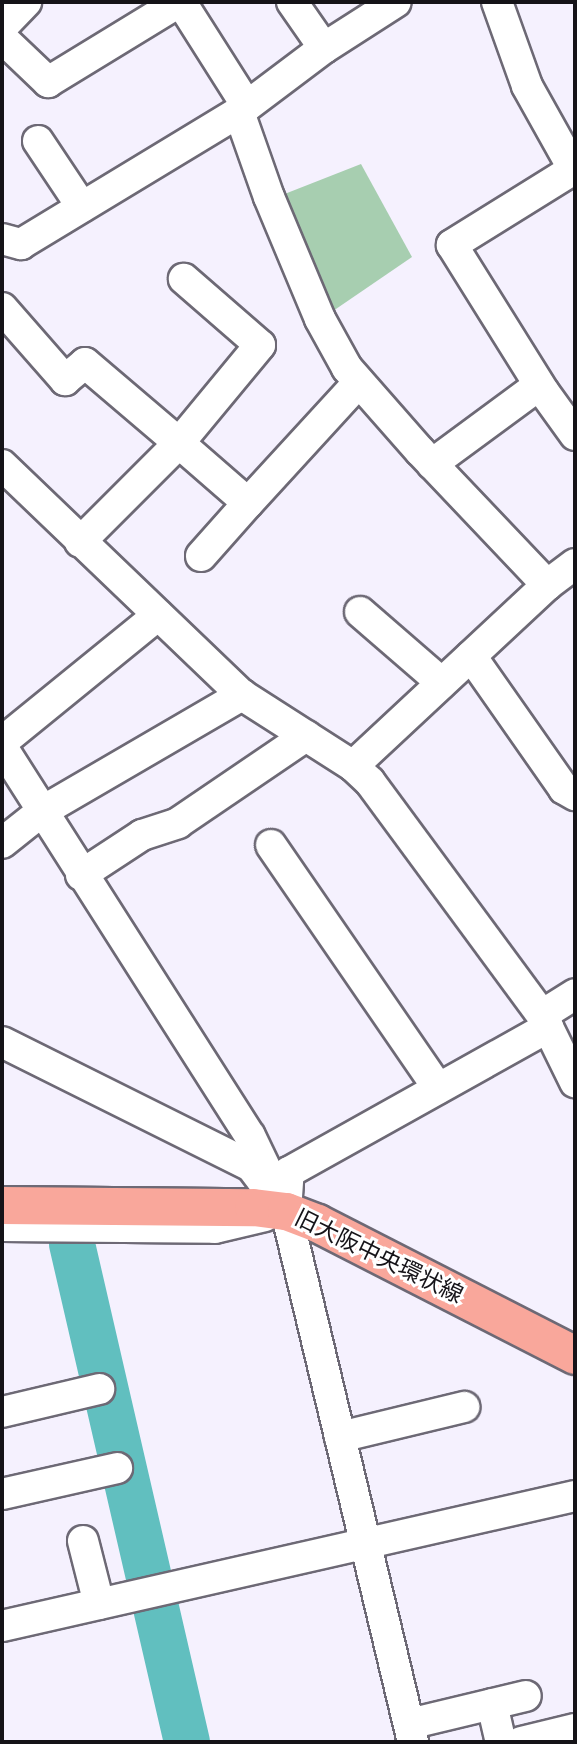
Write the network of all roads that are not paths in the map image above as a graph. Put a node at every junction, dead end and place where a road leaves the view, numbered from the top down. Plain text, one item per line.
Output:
1 (26, 2) edge
2 (180, 2) edge
3 (292, 2) edge
4 (396, 2) edge
5 (497, 2) edge
6 (2, 27) edge
7 (2, 38) edge
8 (324, 48) junction
9 (243, 109) junction
10 (38, 141) dead end
11 (574, 171) edge
12 (82, 207) junction
13 (2, 239) edge
14 (184, 279) dead end
15 (2, 307) edge
16 (359, 382) junction
17 (539, 385) junction
18 (575, 435) edge
19 (179, 443) junction
20 (432, 464) junction
21 (2, 465) edge
22 (248, 503) junction
23 (80, 542) junction
24 (201, 556) dead end
25 (575, 564) edge
26 (547, 585) junction
27 (360, 612) dead end
28 (158, 615) junction
29 (471, 656) junction
30 (442, 683) junction
31 (242, 695) junction
32 (306, 736) junction
33 (2, 742) edge
34 (2, 747) edge
35 (353, 766) junction
36 (575, 795) edge
37 (41, 813) junction
38 (2, 843) edge
39 (271, 845) dead end
40 (82, 876) junction
41 (575, 993) edge
42 (545, 1021) junction
43 (2, 1042) edge
44 (575, 1082) edge
45 (438, 1088) junction
46 (2, 1205) edge
47 (286, 1211) junction
48 (2, 1226) edge
49 (575, 1355) edge
50 (99, 1389) dead end
51 (464, 1407) dead end
52 (2, 1412) edge
53 (340, 1437) junction
54 (117, 1468) dead end
55 (2, 1494) edge
56 (575, 1496) edge
57 (83, 1541) dead end
58 (366, 1544) junction
59 (99, 1604) junction
60 (2, 1626) edge
61 (526, 1696) dead end
62 (492, 1704) junction
63 (575, 1729) edge
64 (411, 1733) edge
65 (501, 1742) edge
66 (522, 1742) edge

1 - 6 street
2 - 7 street
2 - 9 street
3 - 8 street
4 - 8 street
5 - 11 street
8 - 9 street
9 - 12 street
9 - 16 street
10 - 12 street
11 - 17 street
12 - 13 street
14 - 19 street
15 - 19 street
16 - 20 street
16 - 22 street
17 - 18 street
17 - 20 street
19 - 22 street
19 - 23 street
20 - 26 street
21 - 23 street
22 - 24 street
23 - 28 street
25 - 26 street
26 - 29 street
27 - 30 street
28 - 31 street
28 - 33 street
29 - 30 street
29 - 36 street
30 - 35 street
31 - 32 street
31 - 37 street
32 - 35 street
32 - 40 street
34 - 37 street
35 - 42 street
37 - 38 street
37 - 40 street
39 - 45 street
40 - 47 street
41 - 42 street
42 - 44 street
42 - 45 street
43 - 47 street
45 - 47 street
46 - 47 main road, 旧大阪中央環状線
47 - 48 street
47 - 49 main road, 旧大阪中央環状線
47 - 53 street
50 - 52 street
51 - 53 street
53 - 58 street
54 - 55 street
56 - 58 street
57 - 59 street
58 - 59 street
58 - 64 street
59 - 60 street
61 - 62 street
62 - 64 street
62 - 65 street
63 - 66 street

